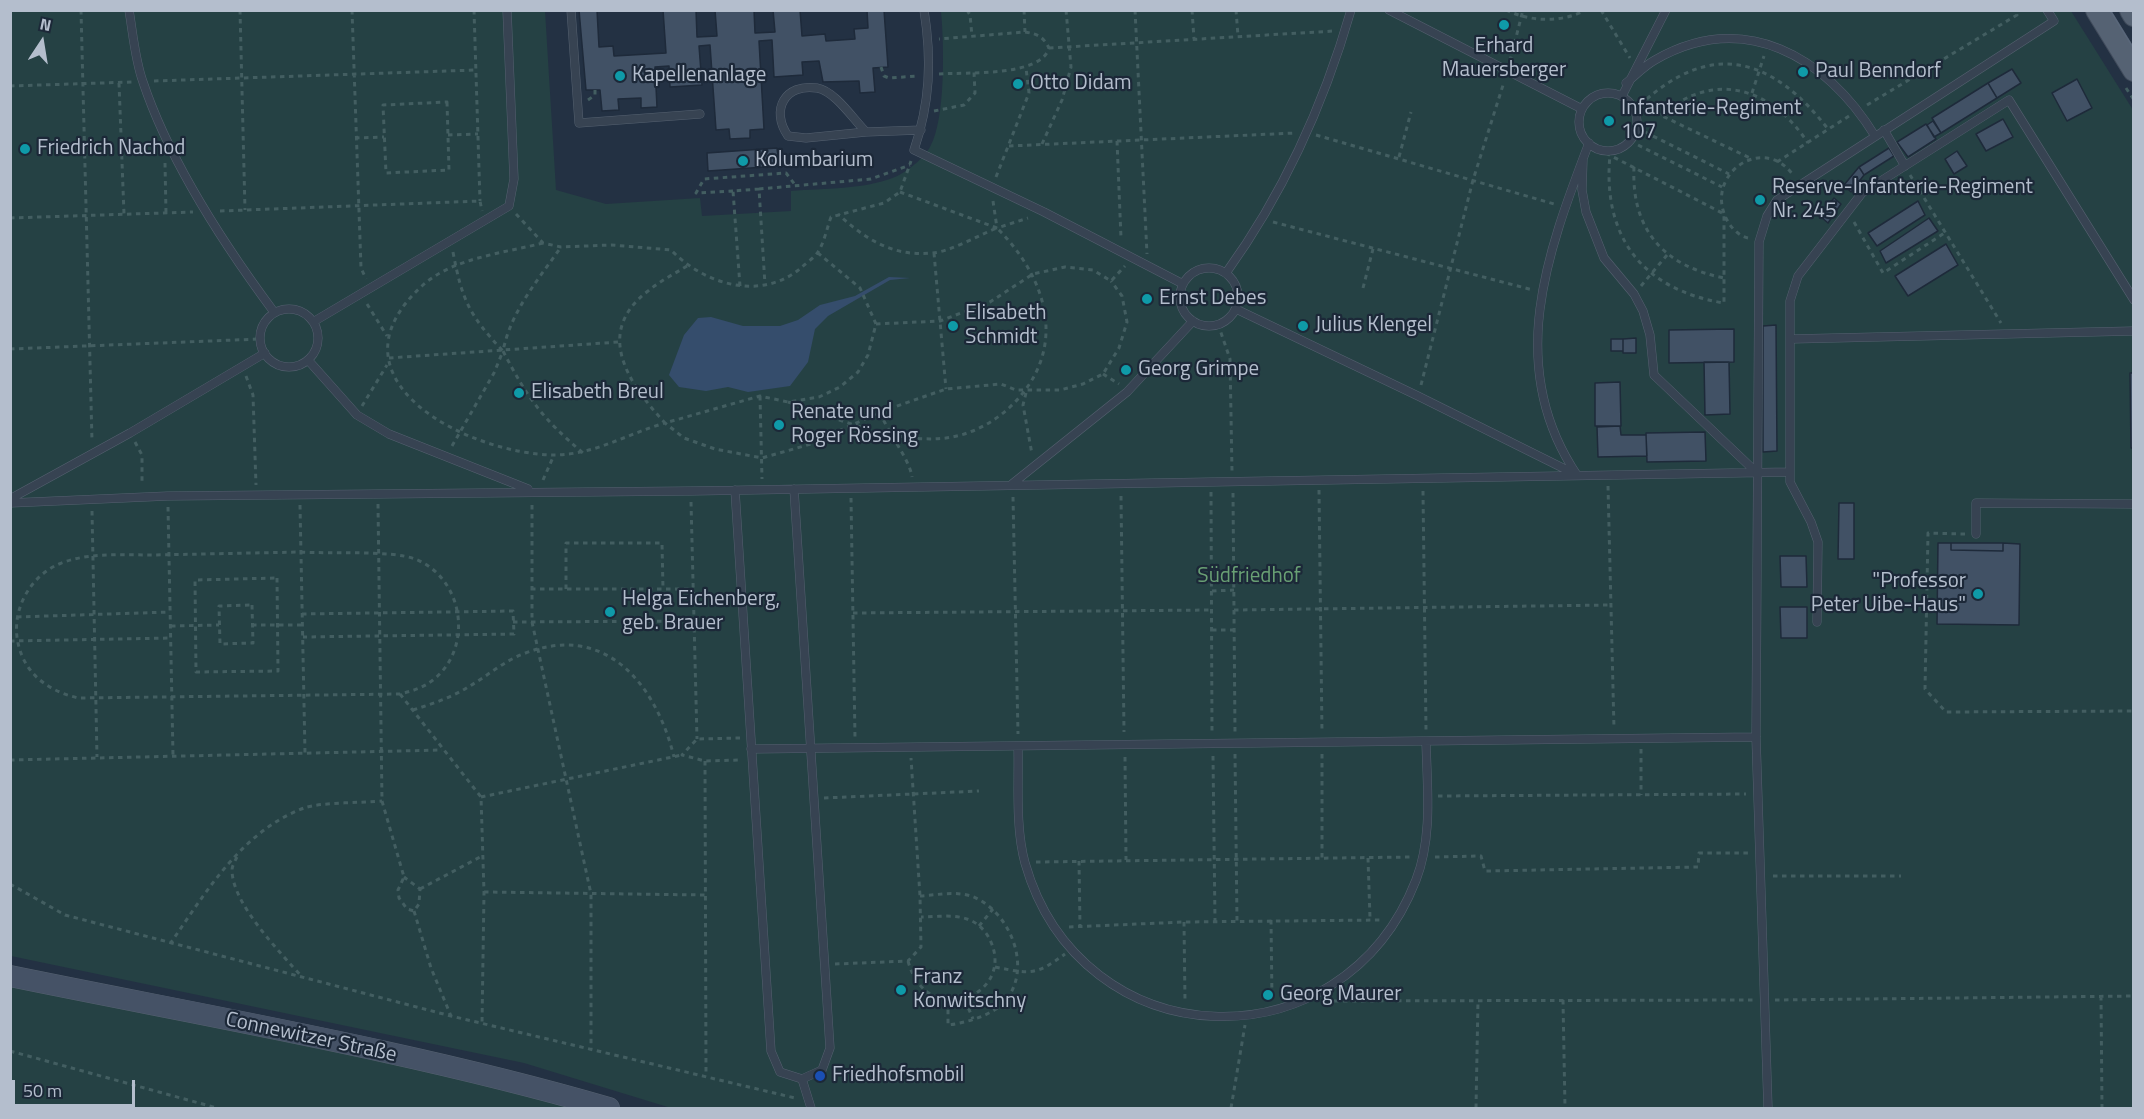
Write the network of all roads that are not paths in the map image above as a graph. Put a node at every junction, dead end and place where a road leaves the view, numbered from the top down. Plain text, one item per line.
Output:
1 (129, 10) edge
2 (507, 10) edge
3 (571, 10) edge
4 (924, 10) edge
5 (1351, 10) edge
6 (1389, 10) edge
7 (1666, 10) edge
8 (2047, 10) edge
9 (2097, 10) edge
10 (2131, 10) edge
11 (2133, 15) edge
12 (2133, 70) edge
13 (1626, 83) junction
14 (1622, 96) junction
15 (1582, 108) junction
16 (700, 114) dead end
17 (921, 130) junction
18 (1884, 130) junction
19 (866, 132) junction
20 (1875, 136) junction
21 (1592, 145) junction
22 (1583, 159) junction
23 (1905, 166) junction
24 (1226, 273) junction
25 (1184, 284) junction
26 (2133, 300) edge
27 (1236, 309) junction
28 (274, 312) junction
29 (1193, 321) junction
30 (314, 322) junction
31 (2133, 331) edge
32 (1791, 339) junction
33 (265, 353) junction
34 (308, 360) junction
35 (1756, 472) junction
36 (1790, 472) junction
37 (1578, 476) junction
38 (1012, 484) junction
39 (794, 489) junction
40 (735, 490) junction
41 (532, 491) junction
42 (10, 501) edge
43 (2133, 504) edge
44 (1976, 534) road end
45 (1817, 622) dead end
46 (1756, 737) junction
47 (1426, 741) junction
48 (1018, 746) junction
49 (810, 748) junction
50 (751, 749) junction
51 (10, 976) edge
52 (802, 1079) junction
53 (810, 1105) edge
54 (609, 1108) edge
55 (1768, 1108) edge

1 - 28 lane
2 - 30 lane
3 - 16 lane
4 - 17 lane
5 - 24 lane
6 - 15 lane
7 - 13 lane
8 - 18 lane
9 - 12 main road
10 - 11 main road
13 - 14 lane
13 - 20 lane
14 - 15 lane
14 - 21 lane
15 - 21 lane
17 - 19 lane
17 - 25 lane
18 - 20 lane
18 - 23 lane
19 - 19 lane
20 - 35 lane
21 - 22 lane
22 - 35 lane
22 - 37 lane
23 - 26 lane
23 - 32 lane
24 - 25 lane
24 - 27 lane
25 - 29 lane
27 - 29 lane
27 - 37 lane
28 - 30 lane
28 - 33 lane
29 - 38 lane
30 - 34 lane
31 - 32 lane
32 - 36 lane
33 - 34 lane
33 - 42 lane
34 - 41 lane
35 - 36 lane
35 - 37 lane
35 - 46 lane
36 - 45 lane
37 - 38 lane
38 - 39 lane
39 - 40 lane
39 - 49 lane
40 - 41 lane
40 - 50 lane
41 - 42 lane
43 - 44 lane
46 - 47 lane
46 - 55 lane
47 - 48 lane
47 - 48 lane
48 - 49 lane
49 - 50 lane
49 - 52 lane
50 - 52 lane
51 - 54 street, Connewitzer Straße
52 - 53 lane

